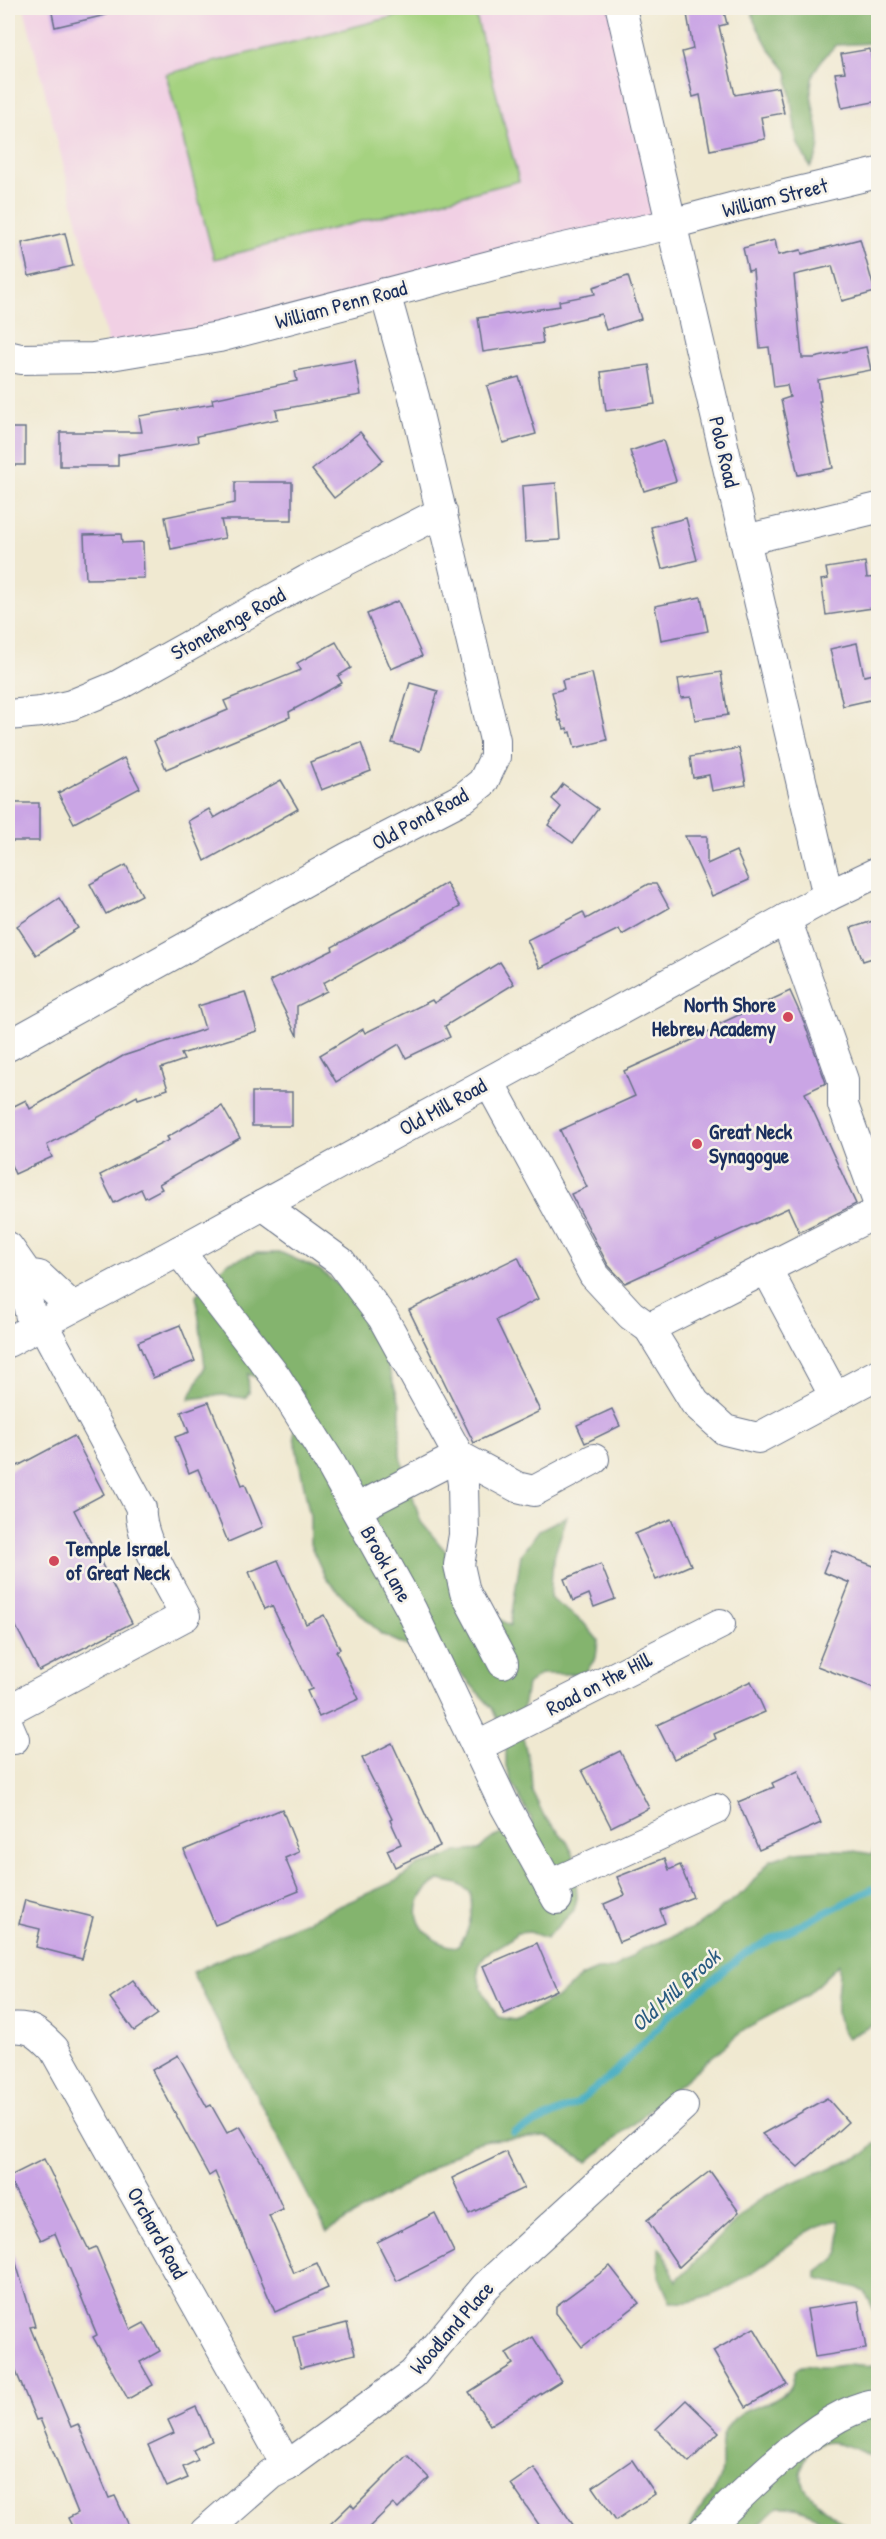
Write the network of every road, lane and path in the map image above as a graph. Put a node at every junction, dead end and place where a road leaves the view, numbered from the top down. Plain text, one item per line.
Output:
1 (621, 8) edge
2 (879, 173) edge
3 (671, 224) junction
4 (385, 293) junction
5 (8, 356) edge
6 (879, 508) edge
7 (442, 512) junction
8 (745, 540) junction
9 (8, 716) edge
10 (879, 872) edge
11 (828, 896) junction
12 (786, 919) junction
13 (8, 1046) edge
14 (489, 1082) junction
15 (879, 1202) edge
16 (263, 1205) junction
17 (879, 1212) edge
18 (8, 1247) edge
19 (179, 1251) junction
20 (766, 1268) junction
21 (27, 1274) junction
22 (72, 1307) junction
23 (38, 1325) junction
24 (649, 1328) junction
25 (8, 1342) edge
26 (879, 1374) edge
27 (835, 1397) junction
28 (459, 1456) junction
29 (594, 1459) dead end
30 (356, 1509) junction
31 (720, 1624) dead end
32 (503, 1663) dead end
33 (8, 1705) edge
34 (478, 1746) junction
35 (716, 1809) dead end
36 (8, 2028) edge
37 (684, 2106) dead end
38 (879, 2404) edge
39 (287, 2466) junction
40 (205, 2532) edge
41 (703, 2532) edge

1 - 3 street, Polo Road
2 - 3 street, William Street
3 - 4 street, William Penn Road
3 - 8 street, Polo Road
4 - 5 street, William Penn Road
4 - 7 street, Old Pond Road
6 - 8 street
7 - 9 street, Stonehenge Road
7 - 13 street, Old Pond Road
8 - 11 street, Polo Road
10 - 11 street, Old Mill Road
11 - 12 street, Old Mill Road
12 - 14 street, Old Mill Road
12 - 15 street
14 - 16 street, Old Mill Road
14 - 24 street
16 - 19 street, Old Mill Road
16 - 28 street
17 - 20 street
18 - 21 street
19 - 22 street, Old Mill Road
19 - 30 street, Brook Lane
20 - 24 street
20 - 27 street
21 - 22 street
21 - 23 street
22 - 23 street, Old Mill Road
23 - 25 street, Old Mill Road
23 - 33 street
24 - 27 street
26 - 27 street
28 - 29 street
28 - 30 street
28 - 32 street
30 - 34 street, Brook Lane
31 - 34 street, Road on the Hill
34 - 35 street, Brook Lane
36 - 39 street, Orchard Road
37 - 39 street, Woodland Place
38 - 41 street
39 - 40 street, Woodland Place

